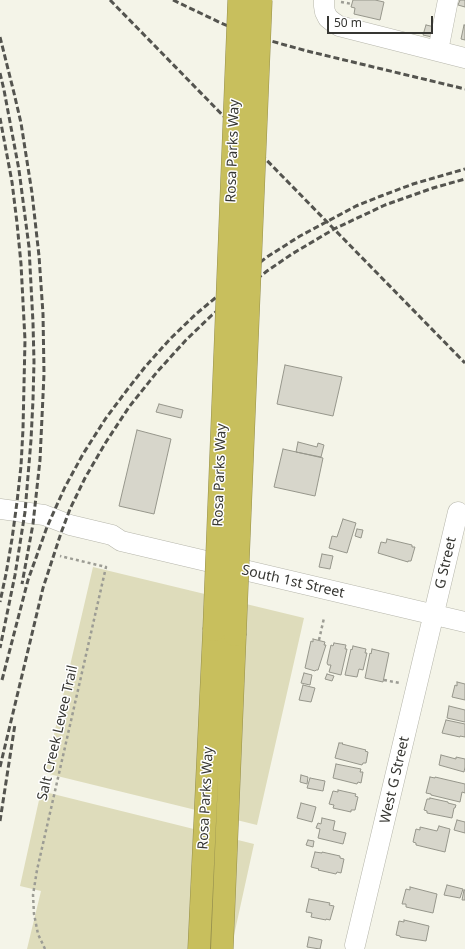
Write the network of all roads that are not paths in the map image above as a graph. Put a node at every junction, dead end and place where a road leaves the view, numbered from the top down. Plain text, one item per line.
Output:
1 (239, 0) edge
2 (261, 0) edge
3 (448, 0) edge
4 (331, 7) edge
5 (438, 51) junction
6 (465, 58) edge
7 (0, 509) edge
8 (458, 512) dead end
9 (0, 519) edge
10 (121, 541) junction
11 (434, 615) junction
12 (465, 622) edge
13 (355, 945) dead end
14 (199, 949) edge
15 (222, 949) edge

1 - 14 highway, Rosa Parks Way, bridge
2 - 15 highway, Rosa Parks Way, bridge
3 - 5 street
4 - 5 street
5 - 6 street
7 - 10 street, South 1st Street
8 - 11 street, G Street
9 - 10 street, South 1st Street
10 - 11 street, South 1st Street
11 - 12 street, South 1st Street
11 - 13 street, West G Street

